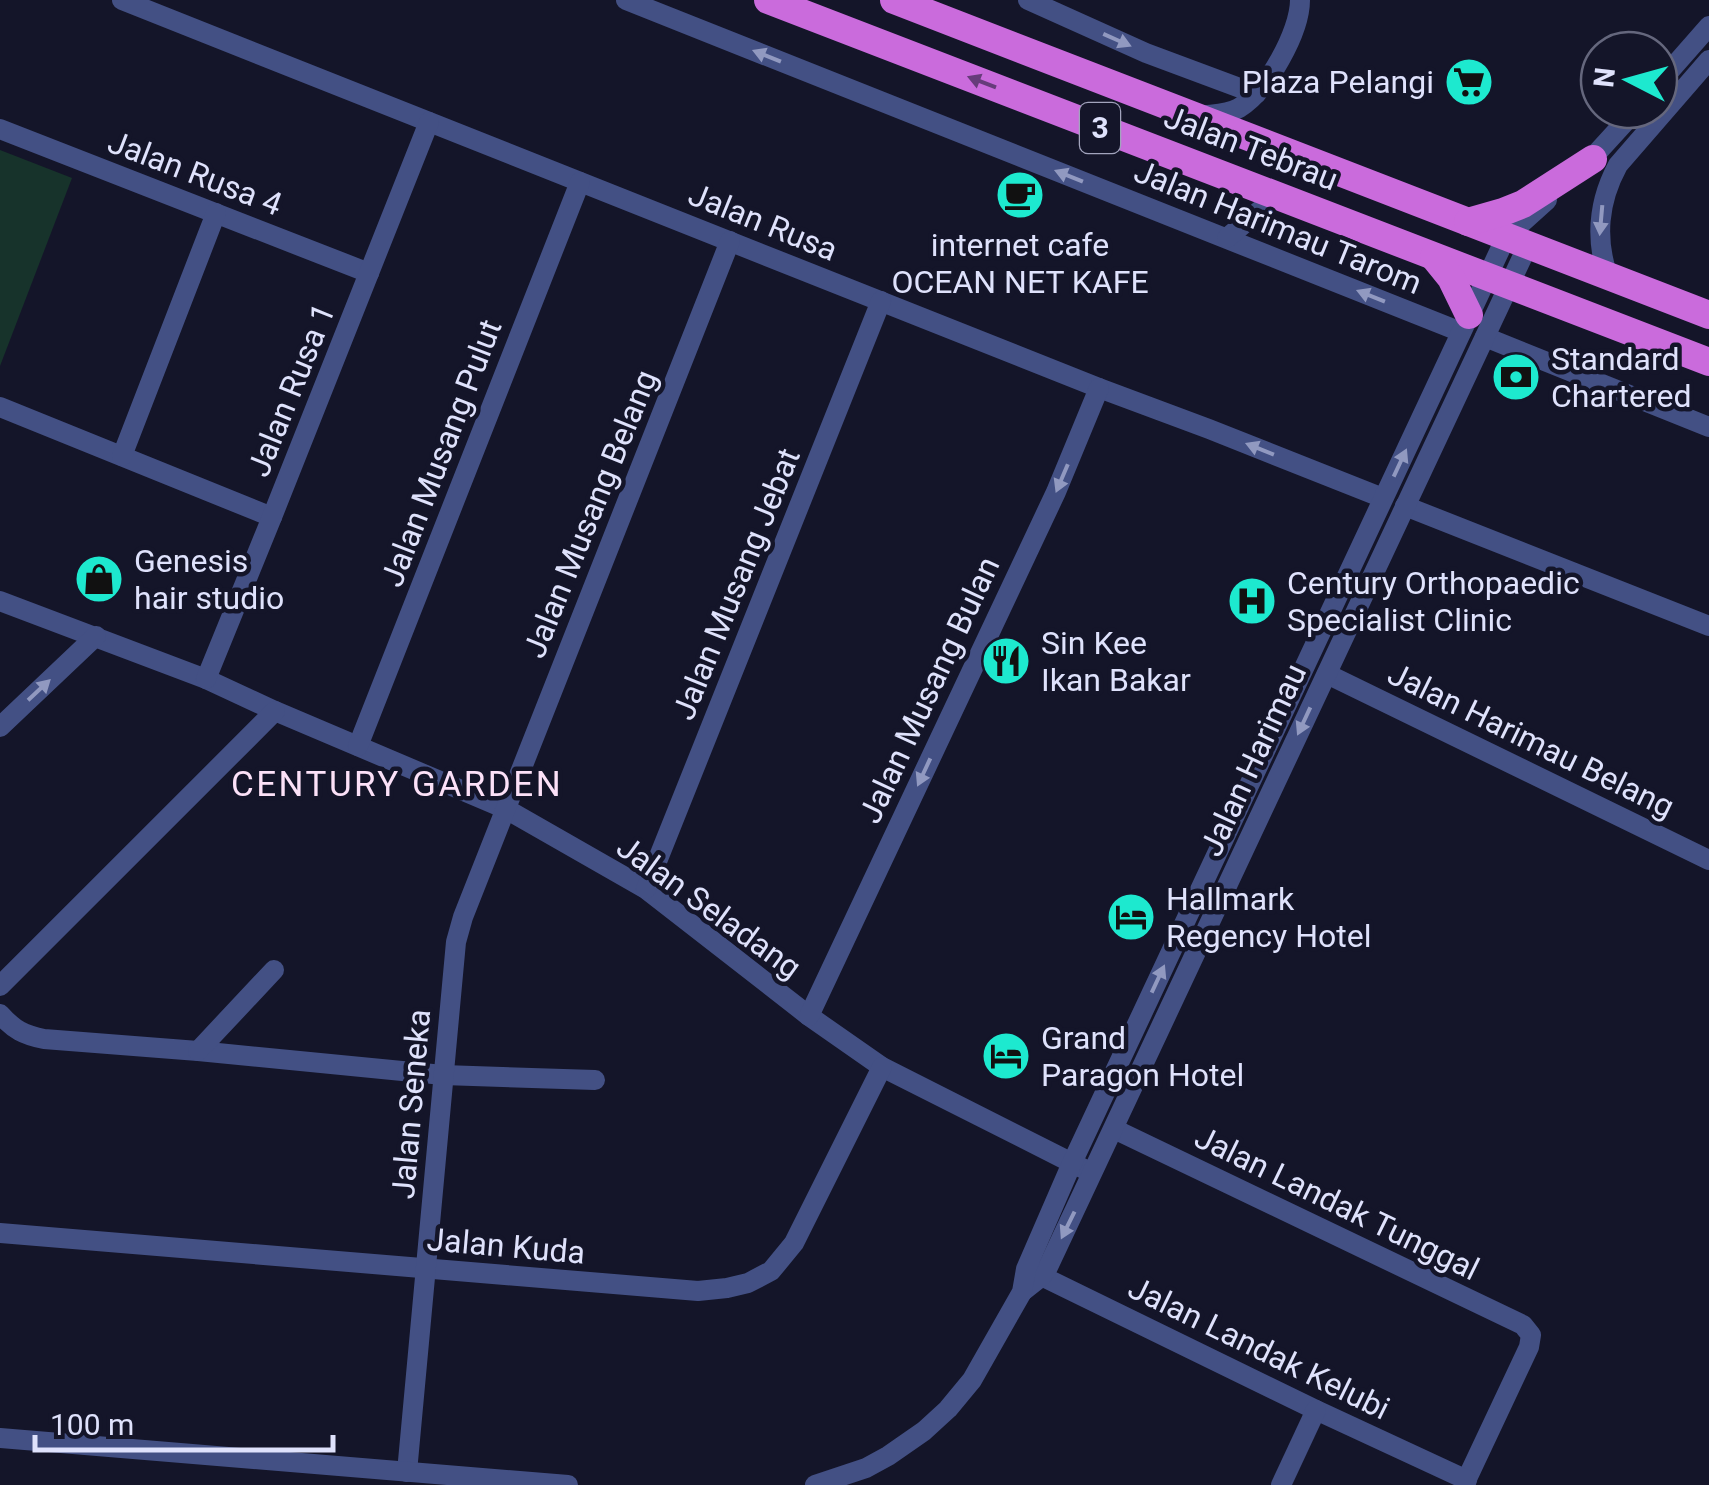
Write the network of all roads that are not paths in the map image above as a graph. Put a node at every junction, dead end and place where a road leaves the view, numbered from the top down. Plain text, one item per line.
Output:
1 (122, 0) edge
2 (626, 0) edge
3 (768, 0) edge
4 (894, 0) edge
5 (1028, 0) edge
6 (1300, 0) edge
7 (1709, 26) edge
8 (1709, 60) edge
9 (1679, 61) edge
10 (1256, 94) junction
11 (1193, 116) junction
12 (429, 122) junction
13 (0, 130) edge
14 (1618, 130) edge
15 (1593, 158) junction
16 (580, 182) junction
17 (1277, 196) junction
18 (216, 213) junction
19 (1468, 222) junction
20 (1227, 238) junction
21 (1517, 241) junction
22 (730, 242) junction
23 (1433, 256) junction
24 (369, 273) junction
25 (1608, 277) junction
26 (1498, 281) junction
27 (881, 301) junction
28 (1709, 315) edge
29 (1472, 328) junction
30 (1709, 362) edge
31 (1099, 388) junction
32 (0, 407) edge
33 (1709, 426) edge
34 (122, 456) junction
35 (1384, 498) junction
36 (1405, 506) junction
37 (272, 517) junction
38 (0, 601) edge
39 (1709, 626) edge
40 (96, 636) junction
41 (1327, 674) junction
42 (206, 679) junction
43 (275, 711) junction
44 (0, 727) edge
45 (358, 746) junction
46 (506, 809) junction
47 (1709, 860) edge
48 (646, 890) junction
49 (274, 970) dead end
50 (0, 986) edge
51 (0, 1014) edge
52 (808, 1016) junction
53 (198, 1050) junction
54 (882, 1067) junction
55 (444, 1075) junction
56 (595, 1080) dead end
57 (1114, 1129) junction
58 (1072, 1163) junction
59 (1093, 1173) junction
60 (0, 1233) edge
61 (426, 1270) junction
62 (1034, 1273) junction
63 (1316, 1410) junction
64 (0, 1438) edge
65 (407, 1472) junction
66 (1466, 1482) edge
67 (565, 1485) edge
68 (815, 1485) edge
69 (1281, 1485) edge

1 - 12 street, Jalan Rusa
20 -> 2 street, Jalan Harimau Tarom
17 -> 3 highway, Jalan Tebrau / 3
4 - 11 highway, Jalan Tebrau / 3
5 -> 10 street
6 - 10 street
7 - 9 street
8 -> 25 street
10 - 11 street
11 - 19 highway, Jalan Tebrau / 3
12 - 16 street, Jalan Rusa
12 - 24 street, Jalan Rusa 1
13 - 18 street, Jalan Rusa 4
14 - 15 street
15 - 19 highway
15 - 21 street
16 - 22 street, Jalan Rusa
16 - 45 street, Jalan Musang Pulut
17 - 20 street
17 - 23 highway, Jalan Tebrau / 3
18 - 24 street, Jalan Rusa 4
18 - 34 street
19 - 21 highway, Jalan Tebrau / 3
29 -> 20 street, Jalan Harimau Tarom
21 - 25 highway, Jalan Tebrau / 3
21 - 26 street, Jalan Harimau
22 - 27 street, Jalan Rusa
22 - 46 street, Jalan Musang Belang
23 - 26 highway, Jalan Tebrau / 3
23 - 29 highway
24 - 37 street, Jalan Rusa 1
25 - 28 highway, Jalan Tebrau / 3
26 - 29 street, Jalan Harimau
26 - 30 highway, Jalan Tebrau / 3
27 - 31 street, Jalan Rusa
27 - 48 street, Jalan Musang Jebat
29 - 33 street, Jalan Harimau Tarom
35 -> 29 street, Jalan Harimau
29 - 36 street, Jalan Harimau
35 -> 31 street, Jalan Rusa
31 -> 52 street, Jalan Musang Bulan
32 - 34 street
34 - 37 street
58 -> 35 street, Jalan Harimau
36 - 39 street
36 - 41 street, Jalan Harimau
37 - 42 street, Jalan Rusa 1
38 - 40 street, Jalan Seladang
40 - 42 street, Jalan Seladang
44 -> 40 street
41 - 47 street, Jalan Harimau Belang
41 -> 57 street, Jalan Harimau
42 - 43 street, Jalan Seladang
43 - 45 street, Jalan Seladang
43 - 50 street
45 - 46 street, Jalan Seladang
46 - 48 street, Jalan Seladang
46 - 55 street, Jalan Seneka
48 - 52 street, Jalan Seladang
49 - 53 street
51 - 53 street
52 - 54 street, Jalan Seladang
53 - 55 street
54 - 58 street, Jalan Seladang
54 - 61 street, Jalan Kuda
55 - 56 street
55 - 61 street, Jalan Seneka
57 - 59 street, Jalan Harimau
57 - 66 street, Jalan Landak Tunggal
58 - 59 street, Jalan Seladang
58 - 62 street, Jalan Harimau
59 -> 62 street, Jalan Harimau
60 - 61 street, Jalan Kuda
61 - 65 street, Jalan Seneka
62 - 63 street, Jalan Landak Kelubi
62 - 68 street, Jalan Harimau
63 - 66 street, Jalan Landak Kelubi
63 - 69 street
64 - 65 street
65 - 67 street

